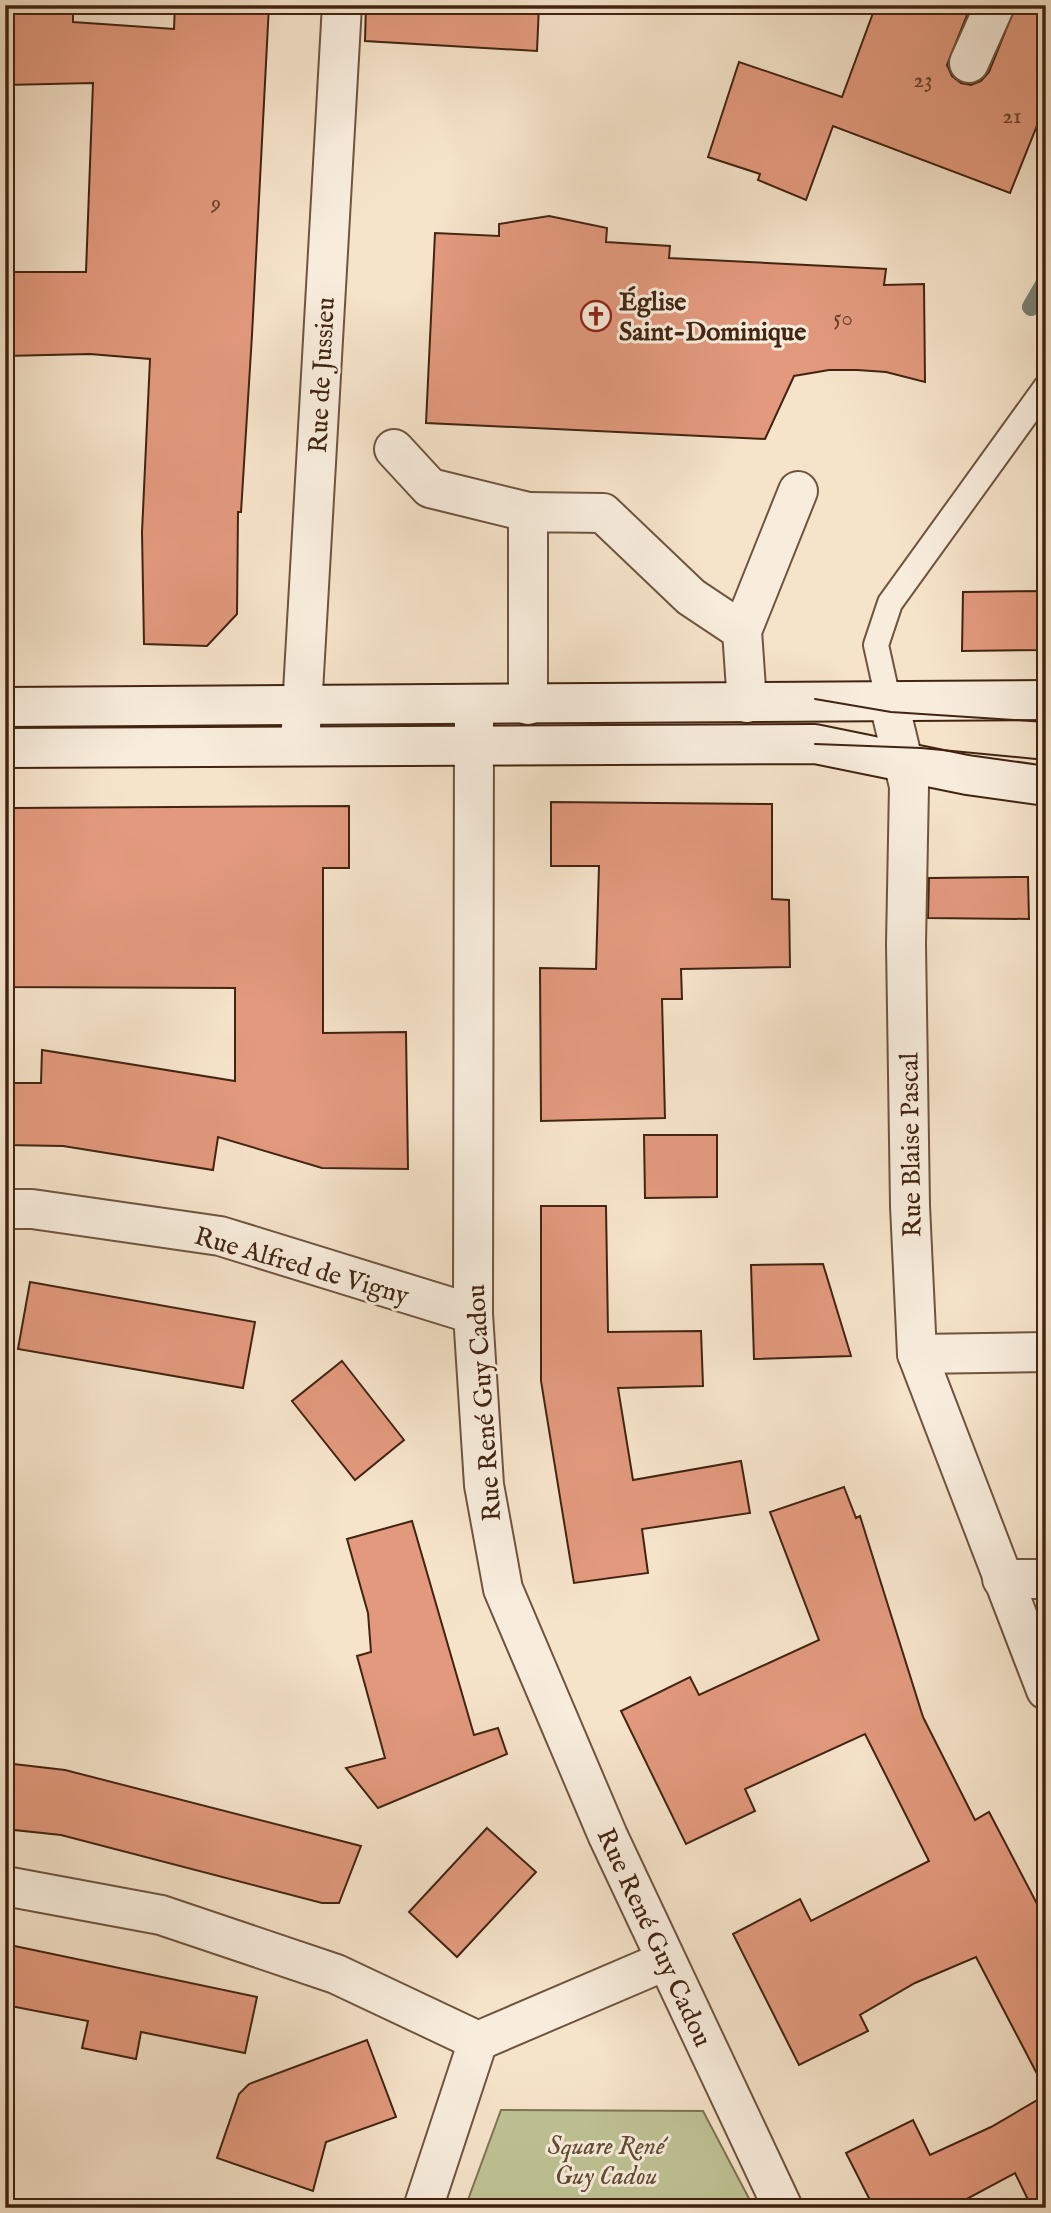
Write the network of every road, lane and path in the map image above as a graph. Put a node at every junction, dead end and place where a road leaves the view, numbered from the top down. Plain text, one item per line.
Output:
1 (342, 5) edge
2 (995, 5) edge
3 (969, 63) dead end
4 (1046, 387) edge
5 (394, 449) dead end
6 (798, 491) dead end
7 (528, 512) junction
8 (742, 631) junction
9 (888, 699) junction
10 (1046, 700) edge
11 (747, 703) junction
12 (528, 705) junction
13 (302, 706) junction
14 (474, 706) junction
15 (5, 707) edge
16 (473, 744) junction
17 (300, 746) junction
18 (5, 748) edge
19 (903, 762) junction
20 (1046, 786) edge
21 (5, 1209) edge
22 (473, 1314) junction
23 (1046, 1352) edge
24 (917, 1354) junction
25 (1002, 1579) junction
26 (1046, 1579) edge
27 (1046, 1690) edge
28 (5, 1886) edge
29 (665, 1961) junction
30 (478, 2041) junction
31 (423, 2208) edge
32 (783, 2208) edge

1 - 13 street, Rue de Jussieu
2 - 3 street
4 - 9 lane
5 - 7 street
6 - 8 street
7 - 8 street
7 - 12 street
8 - 11 street
9 - 10 street
9 - 11 street
9 - 19 street, Rue Blaise Pascal
11 - 12 street
12 - 14 street
13 - 14 street
13 - 15 street
13 - 17 street, Rue de Jussieu
14 - 16 street, Rue René Guy Cadou
16 - 17 street
16 - 19 street
16 - 22 street, Rue René Guy Cadou
17 - 18 street
19 - 20 street
19 - 24 street, Rue Blaise Pascal
21 - 22 street, Rue Alfred de Vigny
22 - 29 street, Rue René Guy Cadou
23 - 24 street
24 - 25 street, Rue Blaise Pascal
25 - 26 street
25 - 27 street, Rue Blaise Pascal
28 - 30 street
29 - 30 street
29 - 32 street, Rue René Guy Cadou
30 - 31 street

